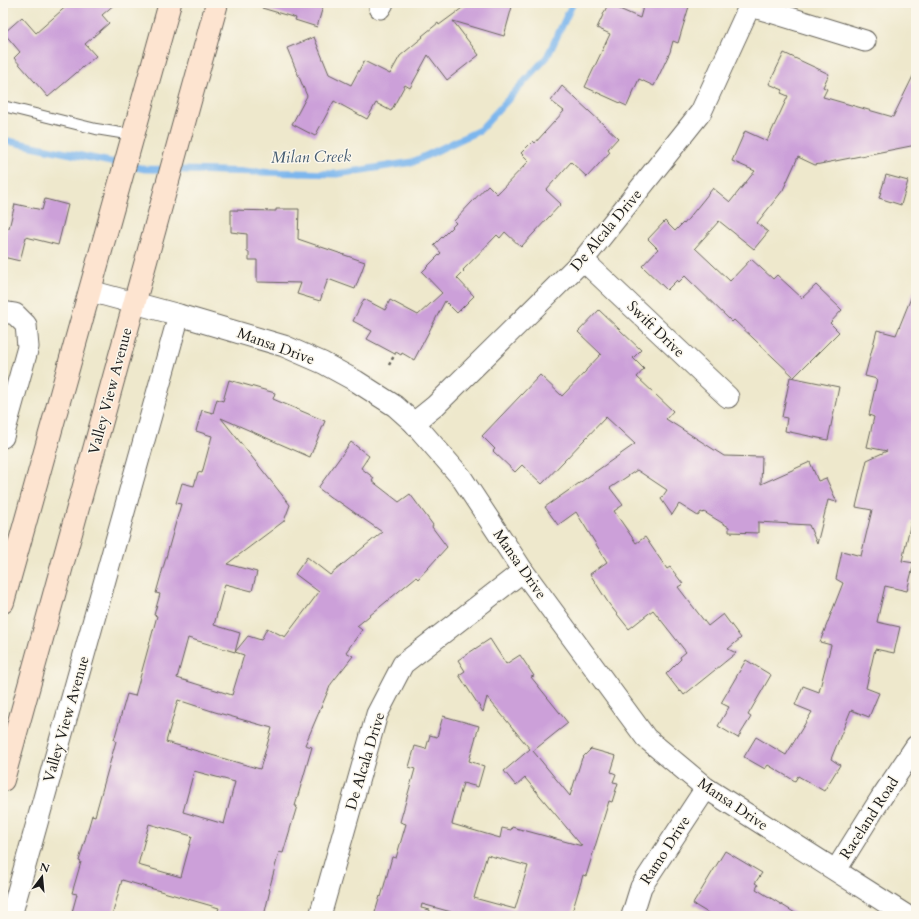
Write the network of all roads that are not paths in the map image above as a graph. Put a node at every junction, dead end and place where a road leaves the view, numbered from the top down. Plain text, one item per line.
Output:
1 (170, 3) edge
2 (217, 3) edge
3 (751, 5) edge
4 (865, 41) dead end
5 (3, 106) edge
6 (134, 135) junction
7 (583, 260) junction
8 (90, 291) junction
9 (134, 303) junction
10 (3, 312) edge
11 (179, 315) junction
12 (728, 398) dead end
13 (414, 423) junction
14 (3, 437) edge
15 (523, 570) junction
16 (3, 602) edge
17 (916, 746) edge
18 (3, 780) edge
19 (706, 788) junction
20 (836, 870) junction
21 (11, 916) edge
22 (320, 916) edge
23 (632, 916) edge
24 (906, 916) edge

1 - 6 main road
2 - 9 main road, Valley View Avenue
3 - 4 street
3 - 7 street, De Alcala Drive
5 - 6 lane
6 - 8 main road
7 - 12 street, Swift Drive
7 - 13 street, De Alcala Drive
8 - 9 street, Mansa Drive
8 - 16 main road
9 - 11 street, Mansa Drive
9 - 18 main road, Valley View Avenue
10 - 14 street
11 - 13 street, Mansa Drive
11 - 21 street, Valley View Avenue
13 - 15 street, Mansa Drive
15 - 19 street, Mansa Drive
15 - 22 street, De Alcala Drive
17 - 20 street, Raceland Road
19 - 20 street, Mansa Drive
19 - 23 street, Ramo Drive
20 - 24 street, Mansa Drive

